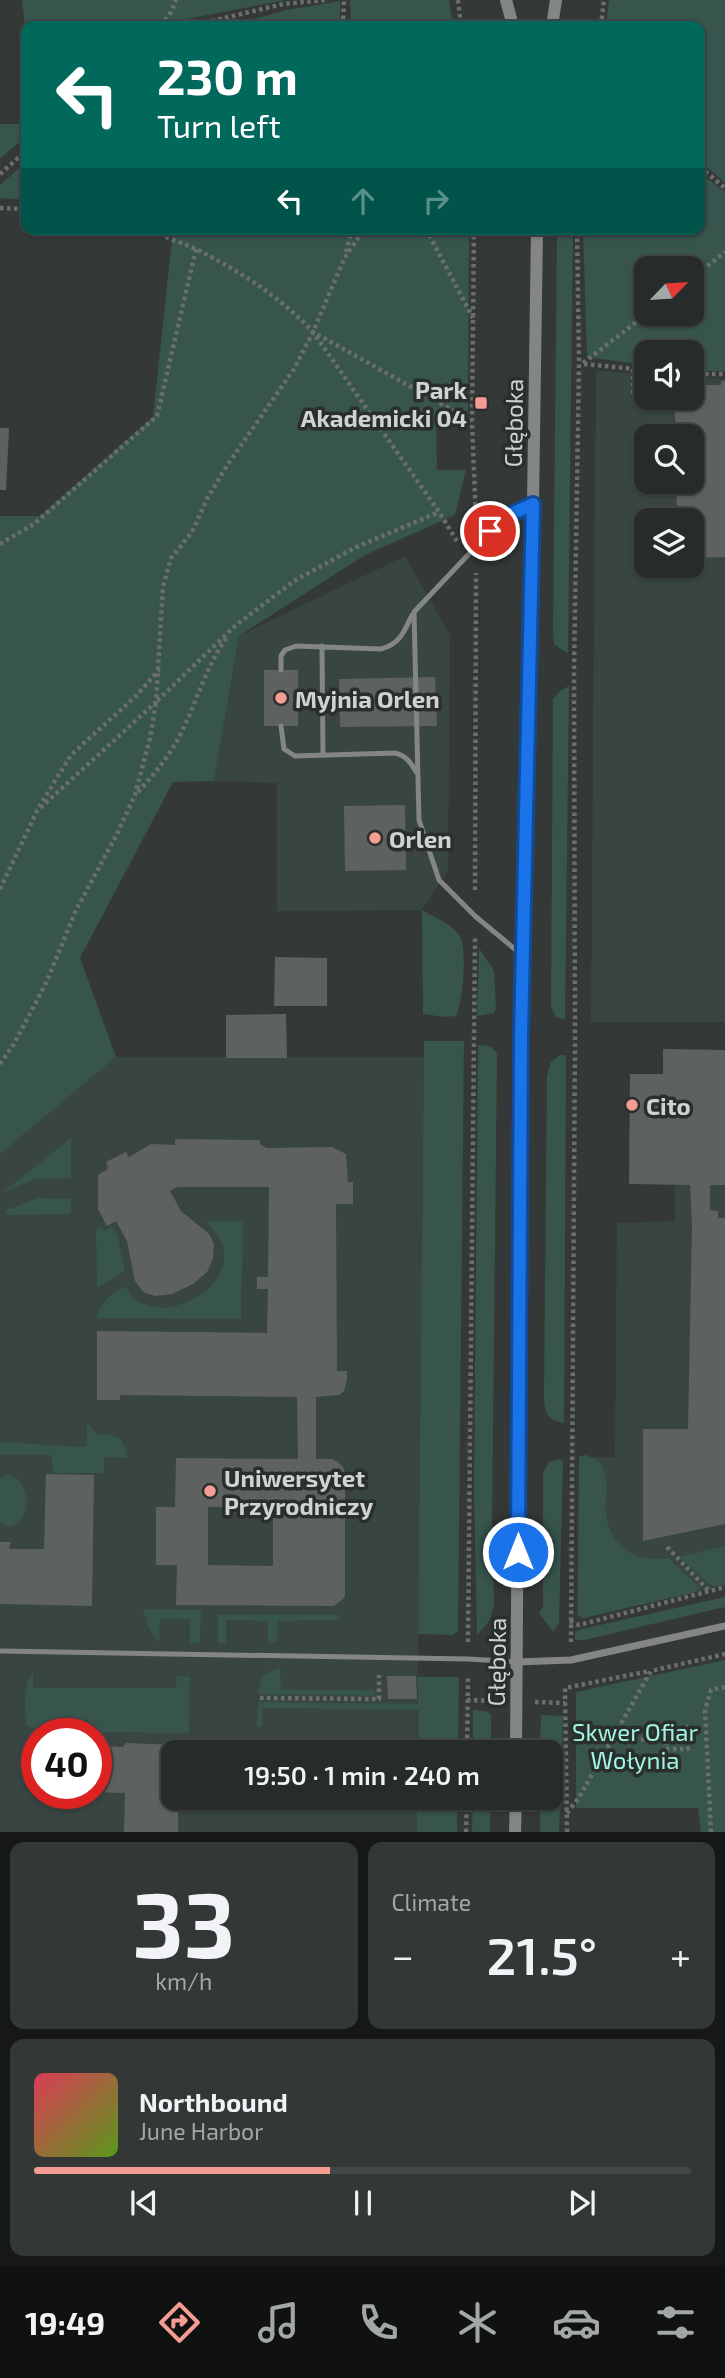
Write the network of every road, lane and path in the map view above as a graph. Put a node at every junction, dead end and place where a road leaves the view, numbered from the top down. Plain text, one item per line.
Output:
1 (176, 0) edge
2 (325, 0) edge
3 (344, 0) edge
4 (458, 0) edge
5 (506, 0) edge
6 (556, 0) edge
7 (604, 0) edge
8 (165, 21) edge
9 (212, 21) edge
10 (343, 21) edge
11 (460, 21) edge
12 (512, 21) edge
13 (553, 21) edge
14 (602, 21) edge
15 (21, 155) edge
16 (705, 171) edge
17 (0, 174) edge
18 (725, 188) edge
19 (0, 208) edge
20 (21, 209) edge
21 (167, 235) edge
22 (350, 235) edge
23 (359, 235) edge
24 (429, 235) edge
25 (474, 235) edge
26 (537, 235) edge
27 (578, 235) edge
28 (196, 249) junction
29 (725, 252) edge
30 (344, 259) junction
31 (704, 269) edge
32 (474, 321) junction
33 (634, 324) edge
34 (313, 332) junction
35 (581, 363) junction
36 (633, 369) joint
37 (704, 374) edge
38 (725, 374) edge
39 (634, 395) edge
40 (472, 421) junction
41 (533, 504) junction
42 (439, 512) junction
43 (0, 544) edge
44 (476, 545) junction
45 (414, 612) junction
46 (236, 625) junction
47 (322, 646) junction
48 (159, 670) junction
49 (281, 670) dead end
50 (156, 702) junction
51 (281, 726) dead end
52 (323, 755) junction
53 (418, 774) junction
54 (135, 795) junction
55 (37, 811) junction
56 (0, 889) edge
57 (475, 915) junction
58 (523, 955) junction
59 (0, 1064) edge
60 (667, 1548) dead end
61 (725, 1587) edge
62 (709, 1591) junction
63 (725, 1626) edge
64 (0, 1651) edge
65 (725, 1654) edge
66 (468, 1659) junction
67 (517, 1662) junction
68 (379, 1671) dead end
69 (651, 1671) junction
70 (725, 1687) edge
71 (260, 1698) dead end
72 (666, 1739) junction
73 (467, 1740) edge
74 (516, 1740) edge
75 (612, 1741) junction
76 (467, 1810) edge
77 (516, 1810) edge
78 (567, 1813) junction
79 (466, 1832) edge
80 (515, 1832) edge
81 (567, 1832) edge
82 (711, 1832) edge

1 - 8 path
2 - 9 path
3 - 10 path
4 - 11 path
5 - 12 street
6 - 13 street
7 - 14 path
15 - 17 path
16 - 18 path
19 - 20 path
21 - 28 path
22 - 30 path
23 - 30 path
24 - 32 path
25 - 32 path
26 - 41 street, Głęboka
27 - 35 path
28 - 34 path
28 - 43 path
29 - 31 path
30 - 34 path
32 - 40 path
33 - 35 path
34 - 40 path
34 - 42 path
34 - 48 path
35 - 36 path
35 - 62 path
36 - 39 path
37 - 38 path
40 - 44 path
41 - 44 lane
41 - 58 street, Głęboka
42 - 44 path
42 - 46 path
44 - 45 lane
44 - 57 path
45 - 47 lane
45 - 53 lane
46 - 50 path
46 - 54 path
47 - 49 lane
47 - 52 lane
48 - 50 path
48 - 55 path
50 - 54 path
50 - 55 path
51 - 52 lane
52 - 53 lane
53 - 57 lane
54 - 59 path
55 - 56 path
57 - 58 lane
57 - 66 path
58 - 67 street, Głęboka
60 - 62 path
61 - 62 path
63 - 67 street
64 - 66 lane
65 - 69 path
66 - 67 lane
66 - 73 path
67 - 74 street, Głęboka
68 - 71 path
69 - 75 path
69 - 78 path
70 - 82 path
72 - 72 path
72 - 75 path
75 - 78 path
76 - 79 path
77 - 80 street
78 - 81 path

